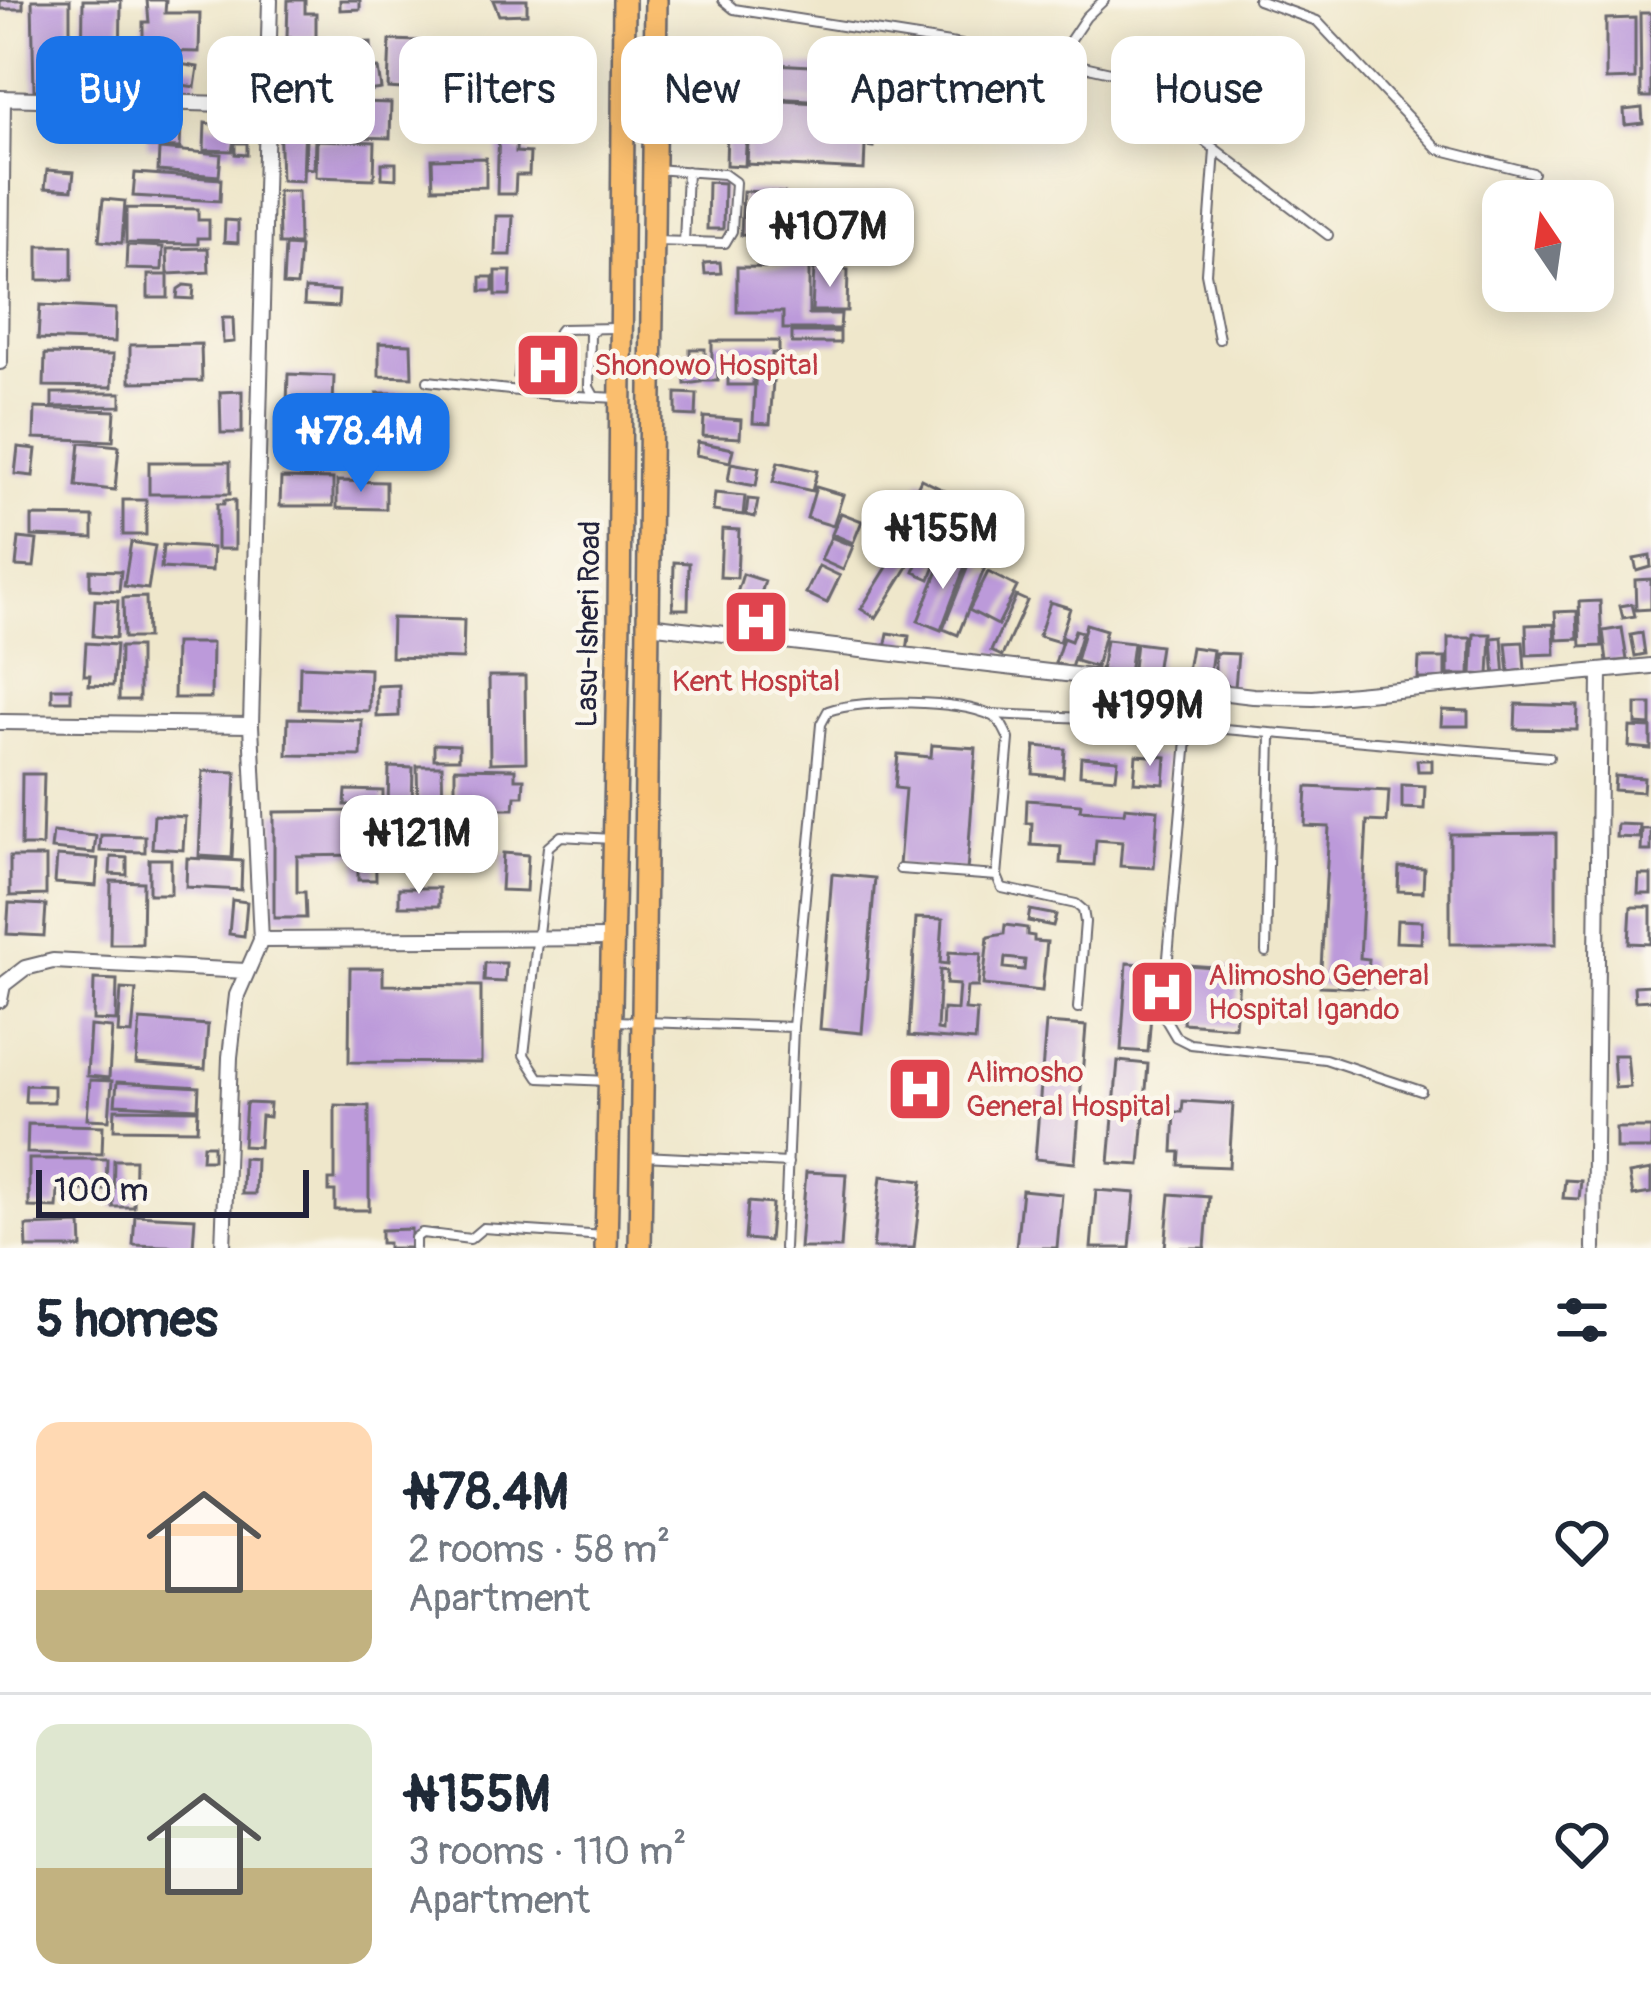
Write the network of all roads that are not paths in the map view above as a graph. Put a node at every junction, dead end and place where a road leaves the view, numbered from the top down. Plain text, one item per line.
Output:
1 (270, 0) edge
2 (624, 0) edge
3 (656, 0) edge
4 (723, 0) edge
5 (1104, 0) edge
6 (1258, 0) edge
7 (268, 36) edge
8 (905, 36) edge
9 (1073, 36) edge
10 (1087, 67) edge
11 (2, 99) edge
12 (207, 104) edge
13 (264, 144) edge
14 (1215, 149) junction
15 (654, 169) junction
16 (687, 171) junction
17 (1532, 173) dead end
18 (1328, 235) dead end
19 (653, 241) junction
20 (684, 243) junction
21 (608, 328) junction
22 (1219, 339) dead end
23 (0, 362) edge
24 (428, 381) dead end
25 (556, 395) junction
26 (595, 396) junction
27 (619, 398) junction
28 (648, 625) junction
29 (1651, 666) edge
30 (1600, 672) junction
31 (989, 714) junction
32 (0, 722) edge
33 (251, 724) junction
34 (1189, 728) junction
35 (1271, 736) junction
36 (1549, 758) dead end
37 (615, 840) junction
38 (900, 869) dead end
39 (997, 876) junction
40 (538, 938) junction
41 (614, 938) junction
42 (261, 940) junction
43 (1266, 952) dead end
44 (246, 971) junction
45 (0, 1000) edge
46 (1078, 1008) dead end
47 (612, 1021) junction
48 (643, 1022) junction
49 (794, 1027) junction
50 (610, 1081) junction
51 (1420, 1090) dead end
52 (641, 1155) junction
53 (788, 1162) junction
54 (606, 1242) edge
55 (470, 1243) edge
56 (223, 1248) edge
57 (415, 1248) edge
58 (640, 1248) edge
59 (784, 1248) edge
60 (1594, 1248) edge

1 - 7 street
2 - 21 main road, Lasu-Isheri Road
3 - 15 main road, Lasu-Isheri Road
4 - 8 lane
5 - 9 lane
6 - 17 lane
10 - 14 lane
11 - 12 street
11 - 23 street
13 - 33 street
14 - 18 lane
14 - 22 lane
15 - 16 lane
15 - 19 main road, Lasu-Isheri Road
16 - 20 lane
16 - 20 lane
19 - 20 lane
19 - 28 main road, Lasu-Isheri Road
21 - 25 lane
21 - 26 lane
21 - 27 main road, Lasu-Isheri Road
24 - 25 lane
25 - 26 lane
26 - 27 lane
27 - 37 main road, Lasu-Isheri Road
28 - 30 street
28 - 48 main road, Lasu-Isheri Road
29 - 30 street
30 - 60 street
31 - 34 lane
31 - 39 lane
31 - 49 lane
32 - 33 street
33 - 42 street
34 - 35 lane
34 - 51 lane
35 - 36 lane
35 - 43 lane
37 - 40 lane
37 - 41 main road, Lasu-Isheri Road
38 - 39 lane
39 - 46 lane
40 - 41 street
40 - 42 street
40 - 50 lane
41 - 47 main road, Lasu-Isheri Road
42 - 44 street
44 - 45 street
44 - 56 street
47 - 48 lane
47 - 50 main road, Lasu-Isheri Road
48 - 49 lane
48 - 52 main road, Lasu-Isheri Road
49 - 53 lane
50 - 54 main road, Lasu-Isheri Road
52 - 53 lane
52 - 58 main road, Lasu-Isheri Road
53 - 59 lane
54 - 55 lane
55 - 57 lane

